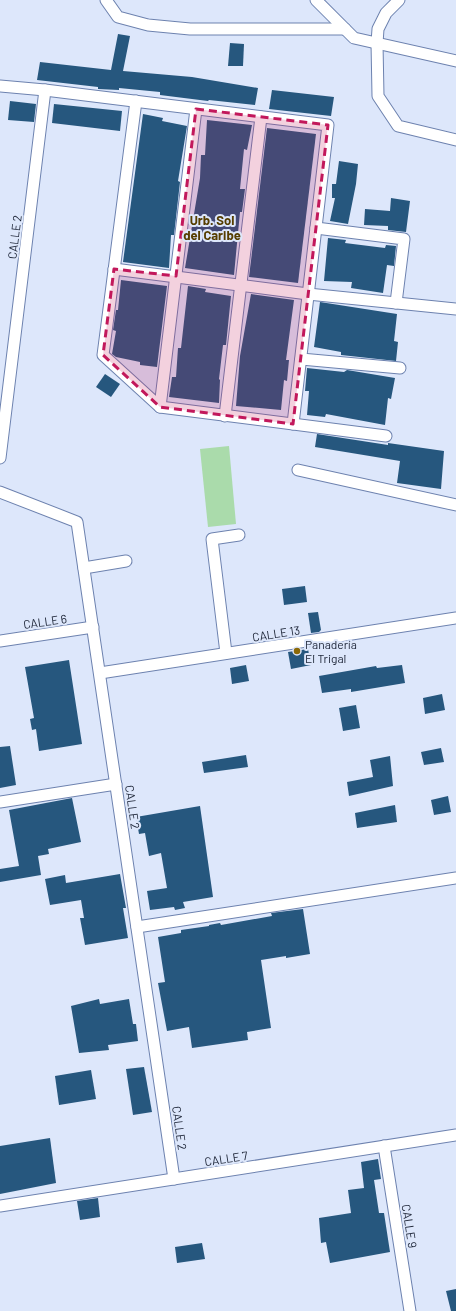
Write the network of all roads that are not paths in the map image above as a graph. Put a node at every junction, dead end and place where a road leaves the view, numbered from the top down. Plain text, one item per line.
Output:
1 (106, 0) edge
2 (316, 0) edge
3 (399, 0) edge
4 (344, 28) junction
5 (377, 43) junction
6 (456, 61) edge
7 (0, 86) edge
8 (45, 90) junction
9 (136, 101) junction
10 (196, 109) junction
11 (261, 117) junction
12 (456, 140) edge
13 (316, 228) junction
14 (114, 269) junction
15 (176, 276) junction
16 (241, 285) junction
17 (308, 294) junction
18 (396, 304) junction
19 (456, 309) edge
20 (301, 359) junction
21 (400, 368) dead end
22 (160, 407) junction
23 (225, 416) junction
24 (293, 424) junction
25 (386, 436) dead end
26 (0, 458) edge
27 (298, 470) dead end
28 (0, 492) edge
29 (456, 505) edge
30 (239, 535) dead end
31 (126, 561) dead end
32 (84, 568) junction
33 (456, 618) edge
34 (93, 627) junction
35 (0, 641) edge
36 (226, 653) junction
37 (100, 673) junction
38 (116, 784) junction
39 (0, 802) edge
40 (456, 878) edge
41 (137, 927) junction
42 (456, 1135) edge
43 (384, 1146) junction
44 (174, 1179) junction
45 (0, 1206) edge
46 (410, 1311) edge

1 - 4 street
2 - 4 street
3 - 5 street
4 - 5 street
5 - 6 street
5 - 12 street
7 - 8 street
8 - 9 street
8 - 26 street, CALLE 2
9 - 10 street
9 - 14 street
10 - 11 street
10 - 15 street
11 - 13 street
11 - 16 street
13 - 17 street
13 - 18 street
14 - 15 street
14 - 22 street
15 - 16 street
15 - 22 street
16 - 17 street
16 - 23 street
17 - 18 street
17 - 20 street
18 - 19 street
20 - 21 street
20 - 24 street
22 - 23 street
23 - 24 street
24 - 25 street
27 - 29 street
28 - 32 street, CALLE 2
30 - 36 street
31 - 32 street
32 - 34 street, CALLE 2
33 - 36 street, CALLE 13
34 - 35 street, CALLE 6
34 - 37 street, CALLE 2
36 - 37 street, CALLE 13
37 - 38 street, CALLE 2
38 - 39 street
38 - 41 street, CALLE 2
40 - 41 street
41 - 44 street, CALLE 2
42 - 43 street, CALLE 7
43 - 44 street, CALLE 7
43 - 46 street, CALLE 9
44 - 45 street, CALLE 7

